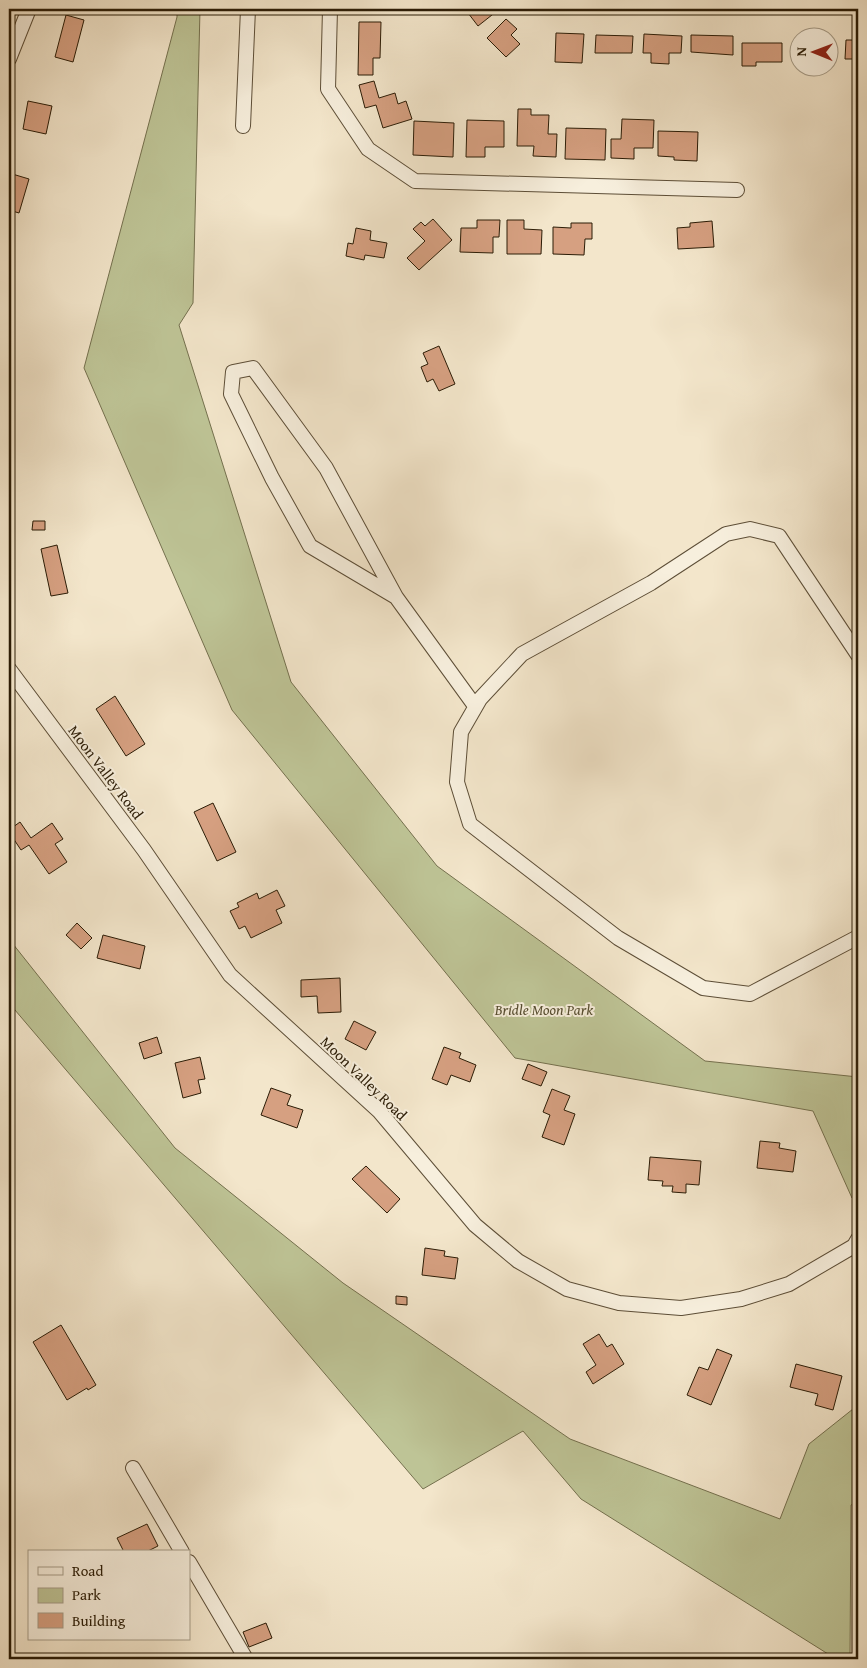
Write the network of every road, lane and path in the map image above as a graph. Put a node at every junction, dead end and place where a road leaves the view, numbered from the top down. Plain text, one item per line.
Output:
1 (29, 9) edge
2 (248, 9) edge
3 (330, 9) edge
4 (9, 59) edge
5 (243, 126) dead end
6 (737, 190) dead end
7 (396, 597) junction
8 (858, 655) edge
9 (9, 669) edge
10 (476, 706) junction
11 (858, 937) edge
12 (858, 1239) edge
13 (133, 1468) dead end
14 (181, 1550) edge
15 (190, 1564) edge
16 (246, 1659) edge

1 - 4 street
2 - 5 street
3 - 6 street
7 - 7 street
7 - 10 street
8 - 10 street
9 - 12 street, Moon Valley Road
10 - 11 street
13 - 14 street
15 - 16 street

